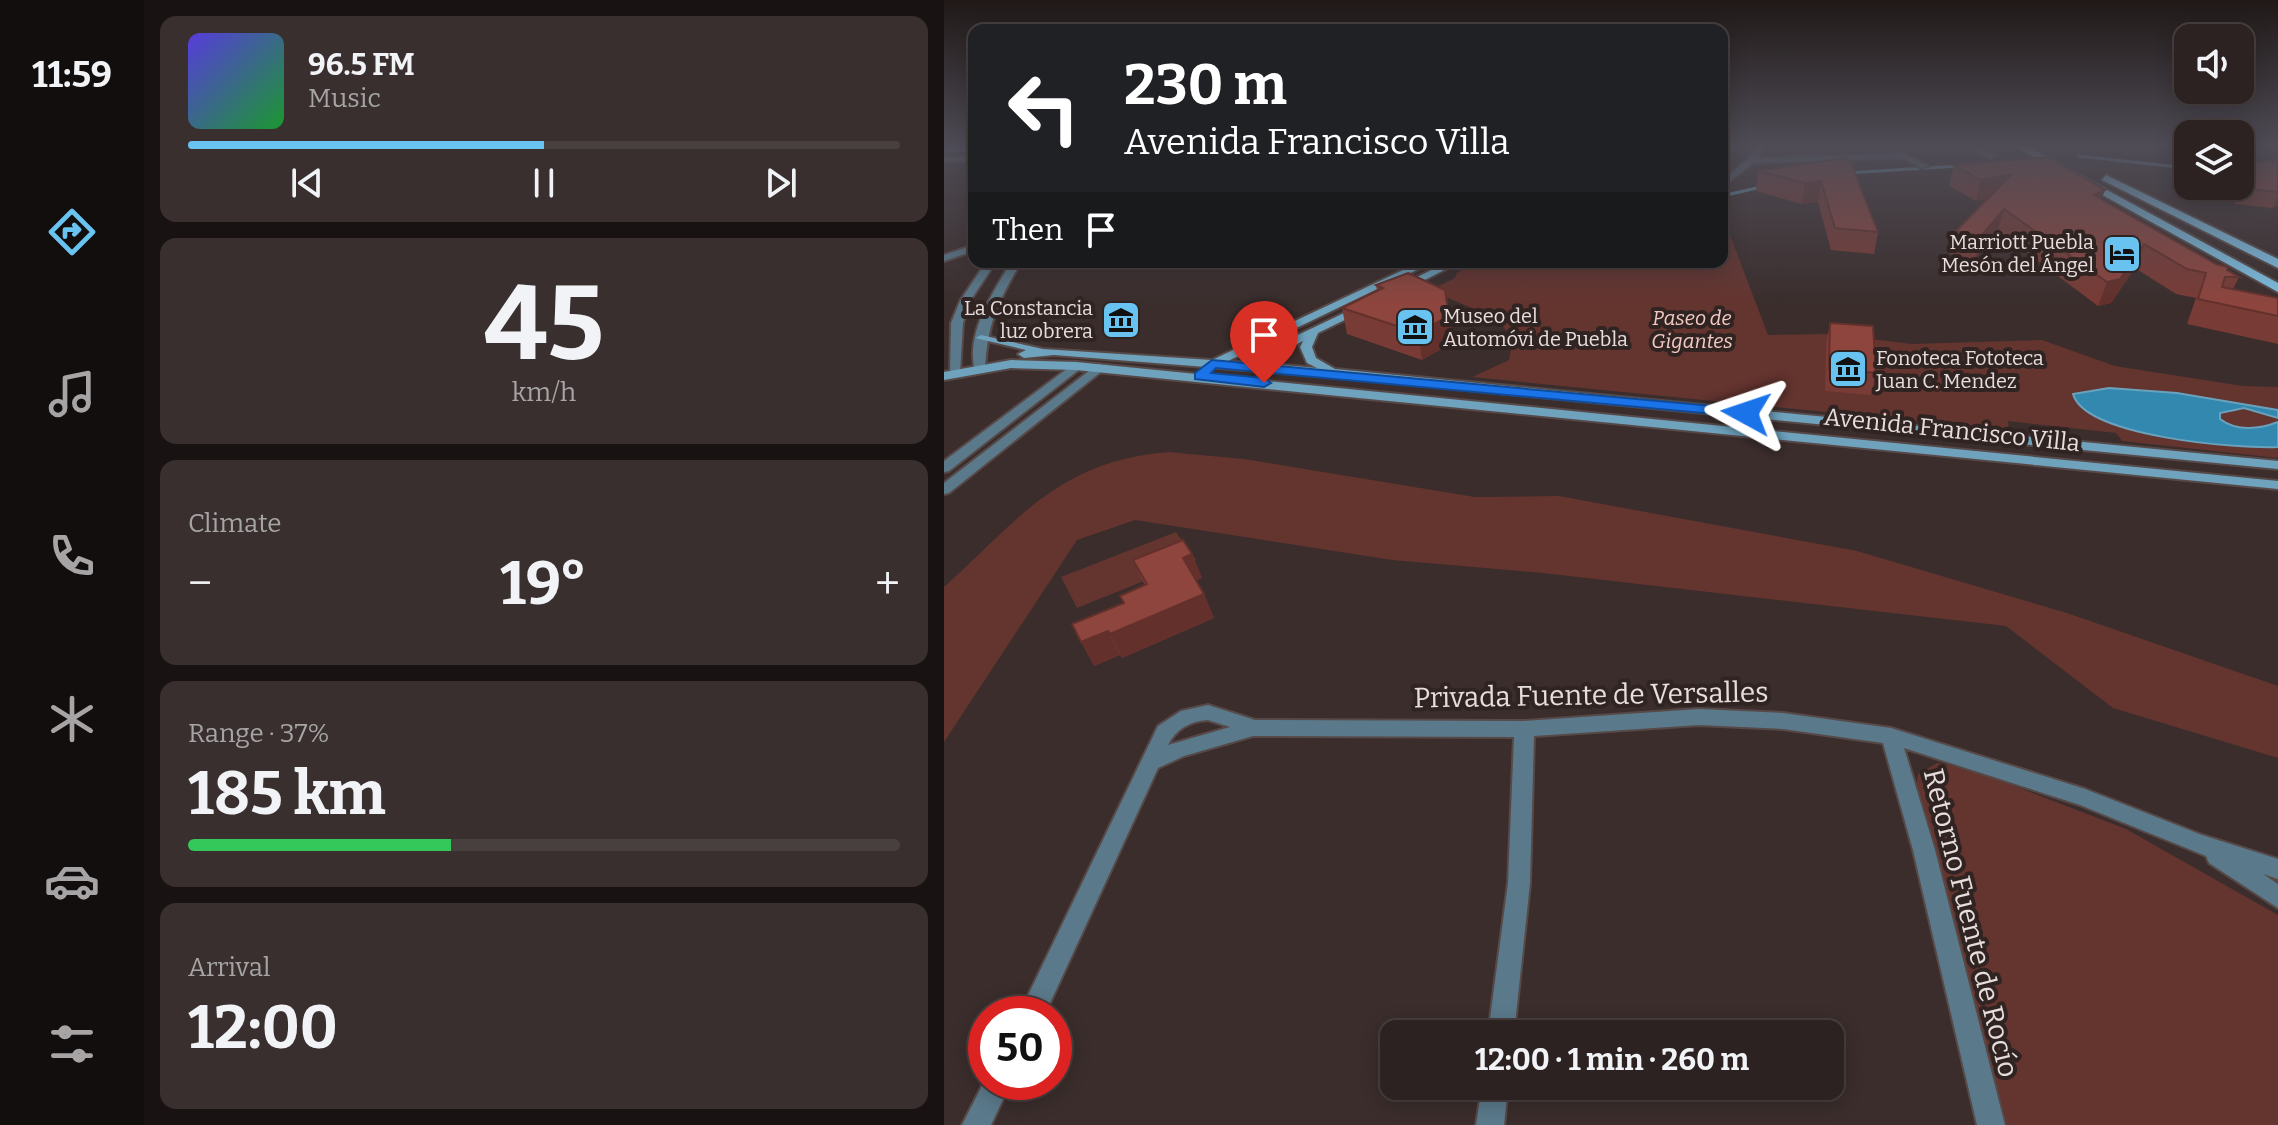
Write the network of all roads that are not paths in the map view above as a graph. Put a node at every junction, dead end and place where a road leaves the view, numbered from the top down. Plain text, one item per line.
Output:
1 (2117, 198) edge
2 (2149, 198) edge
3 (2135, 208) junction
4 (2197, 222) junction
5 (2228, 237) junction
6 (2193, 240) junction
7 (944, 243) edge
8 (968, 249) edge
9 (968, 250) edge
10 (944, 258) edge
11 (2278, 263) edge
12 (2235, 264) junction
13 (987, 268) edge
14 (1013, 268) edge
15 (1415, 268) edge
16 (1443, 268) edge
17 (2278, 288) edge
18 (1313, 332) junction
19 (981, 338) junction
20 (1054, 351) junction
21 (980, 364) junction
22 (1212, 364) junction
23 (1076, 366) junction
24 (1243, 366) junction
25 (1098, 368) junction
26 (949, 370) edge
27 (1334, 373) junction
28 (1200, 376) junction
29 (1232, 379) junction
30 (2278, 465) edge
31 (944, 468) edge
32 (2278, 485) edge
33 (944, 490) edge
34 (1253, 728) junction
35 (1524, 729) junction
36 (1891, 736) junction
37 (1151, 762) junction
38 (2199, 844) junction
39 (2278, 869) edge
40 (2278, 897) edge
41 (1040, 996) edge
42 (1503, 1020) edge
43 (989, 1100) edge
44 (1493, 1100) edge
45 (976, 1125) edge
46 (1490, 1125) edge
47 (1991, 1125) edge

1 - 3 main road
2 - 4 main road
3 - 4 main road
3 - 6 main road
4 - 5 main road
5 - 6 main road
5 - 11 main road
6 - 12 main road
7 - 8 street
9 - 10 street
11 - 12 main road
12 - 17 main road
13 - 26 street
14 - 19 street
15 - 22 main road
16 - 18 main road
18 - 24 main road
18 - 27 main road
19 - 20 main road
19 - 21 street
20 - 21 main road, Avenida Francisco Villa
20 - 22 main road, Avenida Francisco Villa
21 - 23 main road, Avenida Francisco Villa
21 - 26 main road, Avenida Francisco Villa
22 - 24 main road, Avenida Francisco Villa
22 - 28 main road
23 - 25 main road, Avenida Francisco Villa
23 - 31 street
24 - 27 main road, Avenida Francisco Villa
24 - 29 main road
25 - 28 main road, Avenida Francisco Villa
25 - 33 street
27 - 30 main road, Avenida Francisco Villa
28 - 29 main road, Avenida Francisco Villa
29 - 32 main road, Avenida Francisco Villa
34 - 35 street, Privada Fuente de Versalles
34 - 37 street, Privada Fuente de Versalles
34 - 37 street, Privada Fuente de Versalles
35 - 36 street, Privada Fuente de Versalles
35 - 42 street
36 - 38 street, Privada Fuente de Versalles
36 - 47 street, Retorno Fuente de Rocío
37 - 41 street
38 - 39 street, Privada Fuente de Versalles
38 - 40 street, Privada Fuente de Versalles
43 - 45 street
44 - 46 street

